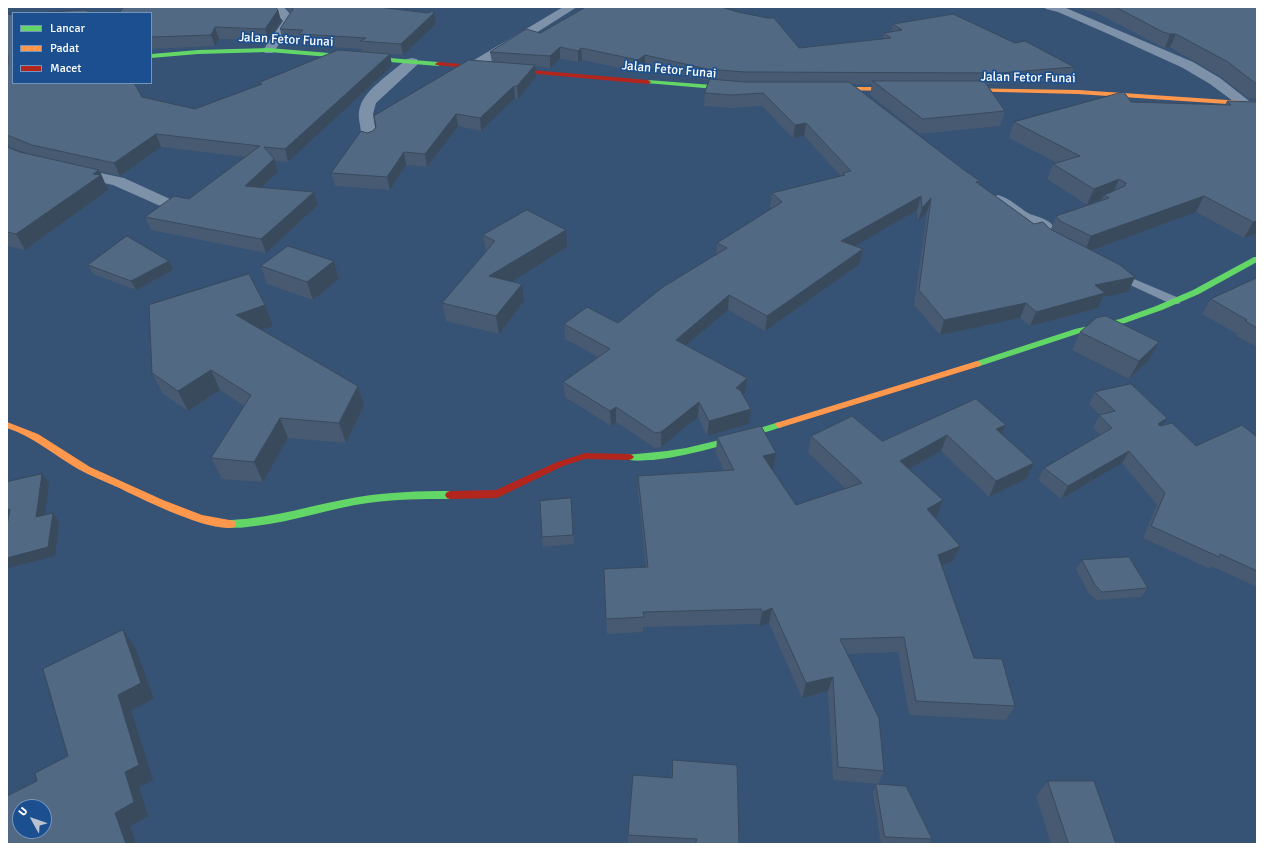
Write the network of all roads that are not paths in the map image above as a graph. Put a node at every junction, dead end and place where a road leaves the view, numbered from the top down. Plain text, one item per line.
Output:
1 (277, 7) edge
2 (571, 7) edge
3 (1050, 7) edge
4 (269, 50) junction
5 (152, 56) edge
6 (412, 62) junction
7 (474, 66) junction
8 (851, 89) junction
9 (914, 89) edge
10 (954, 89) edge
11 (750, 90) edge
12 (821, 90) edge
13 (867, 102) edge
14 (1251, 104) edge
15 (370, 140) edge
16 (56, 169) edge
17 (985, 192) edge
18 (164, 202) edge
19 (1050, 228) edge
20 (1257, 259) edge
21 (1103, 269) edge
22 (1175, 301) junction
23 (7, 425) edge

1 - 4 street
2 - 7 street
3 - 14 street
4 - 5 street, Jalan Fetor Funai
4 - 6 street, Jalan Fetor Funai
6 - 7 street, Jalan Fetor Funai
6 - 15 street
7 - 11 street, Jalan Fetor Funai
8 - 9 street
8 - 12 street
8 - 13 street
10 - 14 street, Jalan Fetor Funai
16 - 18 street
17 - 19 street
20 - 22 street
21 - 22 lane
22 - 23 street

